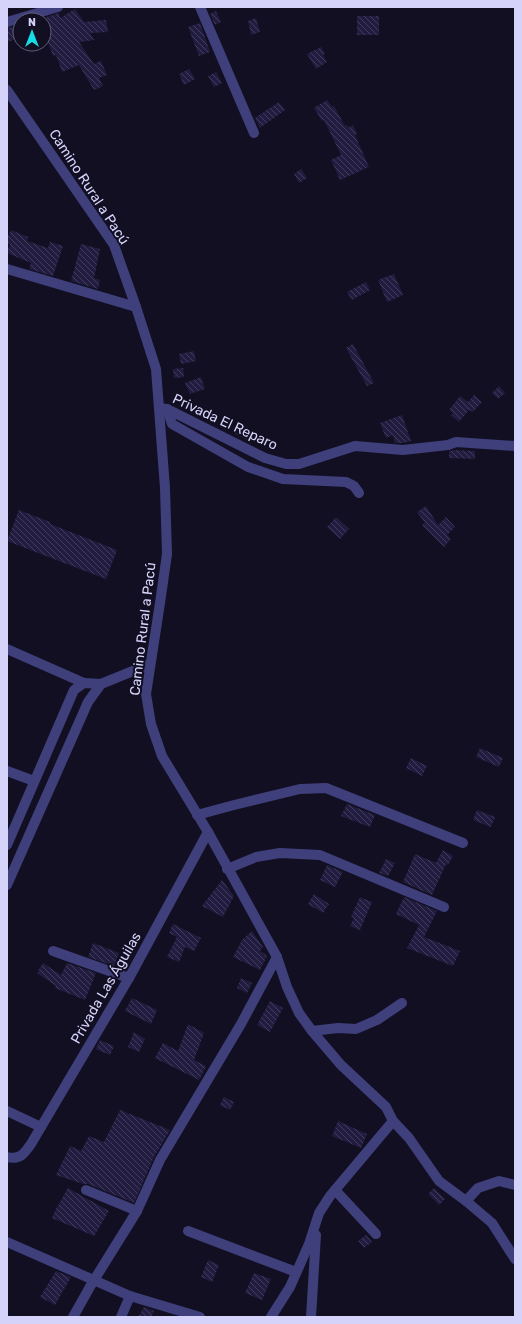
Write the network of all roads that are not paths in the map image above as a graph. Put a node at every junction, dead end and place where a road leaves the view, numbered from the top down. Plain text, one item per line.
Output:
1 (58, 7) edge
2 (200, 7) edge
3 (7, 22) edge
4 (7, 90) edge
5 (254, 133) dead end
6 (7, 269) edge
7 (136, 307) junction
8 (163, 408) junction
9 (515, 446) edge
10 (359, 493) dead end
11 (7, 649) edge
12 (150, 664) junction
13 (84, 683) junction
14 (101, 684) junction
15 (7, 771) edge
16 (34, 781) junction
17 (197, 815) junction
18 (208, 832) junction
19 (463, 844) dead end
20 (7, 845) edge
21 (227, 869) junction
22 (7, 885) edge
23 (444, 907) dead end
24 (53, 951) dead end
25 (277, 957) junction
26 (129, 978) junction
27 (402, 1003) dead end
28 (312, 1031) junction
29 (7, 1110) edge
30 (393, 1121) junction
31 (41, 1127) junction
32 (7, 1157) edge
33 (515, 1186) edge
34 (86, 1190) dead end
35 (336, 1190) junction
36 (466, 1201) junction
37 (137, 1211) junction
38 (319, 1213) junction
39 (188, 1231) dead end
40 (376, 1234) dead end
41 (7, 1242) edge
42 (515, 1259) edge
43 (296, 1272) junction
44 (94, 1280) junction
45 (130, 1296) junction
46 (74, 1317) edge
47 (121, 1317) edge
48 (200, 1317) edge
49 (271, 1317) edge
50 (311, 1317) edge

1 - 3 street
2 - 5 street
4 - 7 street, Camino Rural a Pacú
6 - 7 street
7 - 8 street, Camino Rural a Pacú
8 - 9 street, Privada El Reparo
8 - 10 street
8 - 12 street, Camino Rural a Pacú
11 - 13 street
12 - 14 street
12 - 17 street, Camino Rural a Pacú
13 - 14 street
13 - 16 street
14 - 22 street
15 - 16 street
16 - 20 street
17 - 18 street, Camino Rural a Pacú
17 - 19 street
18 - 21 street, Camino Rural a Pacú
18 - 26 street, Privada Las Águilas
21 - 23 street
21 - 25 street, Camino Rural a Pacú
24 - 26 street
25 - 28 street, Camino Rural a Pacú
25 - 37 street
26 - 31 street, Privada Las Águilas
27 - 28 street
28 - 30 street, Camino Rural a Pacú
29 - 31 street
30 - 35 street
30 - 36 street, Camino Rural a Pacú
31 - 32 street, Privada Las Águilas
33 - 36 street
34 - 37 street
35 - 38 street
35 - 40 street
36 - 42 street, Camino Rural a Pacú
37 - 44 street
38 - 43 street
38 - 50 street
39 - 43 street
41 - 44 street
43 - 49 street
44 - 45 street
44 - 46 street
45 - 47 street
45 - 48 street

